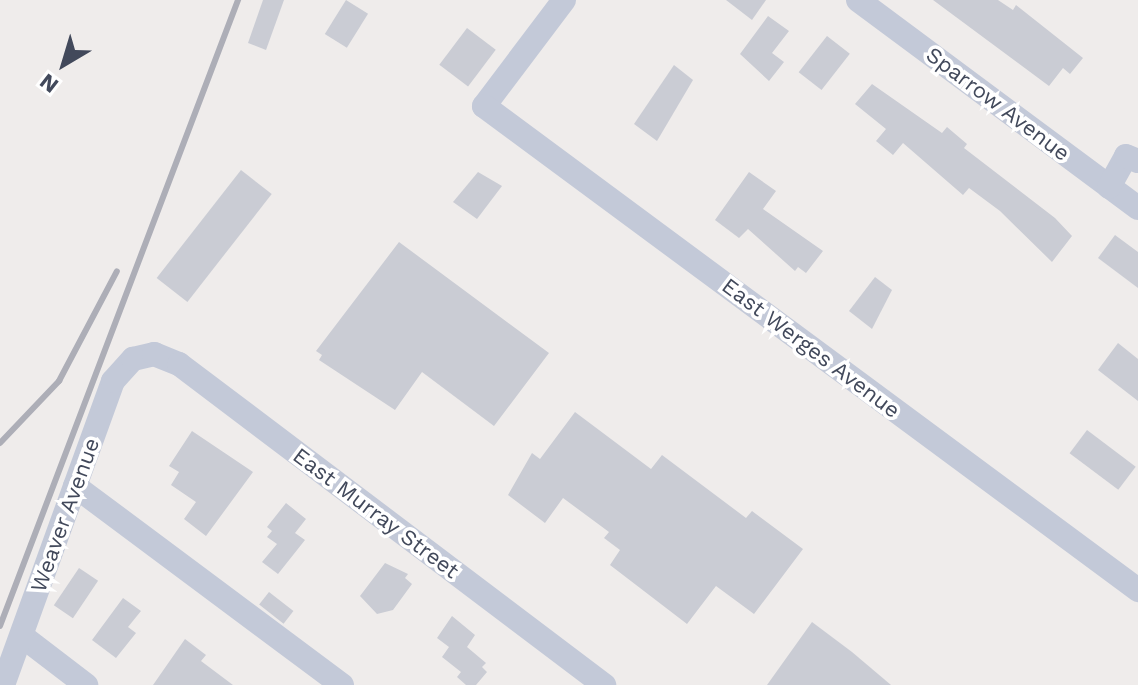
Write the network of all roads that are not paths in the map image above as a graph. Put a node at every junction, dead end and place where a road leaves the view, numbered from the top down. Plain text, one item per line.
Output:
1 (564, 0) edge
2 (858, 0) edge
3 (1138, 161) edge
4 (1109, 187) junction
5 (1138, 208) edge
6 (142, 355) joint
7 (75, 486) junction
8 (1138, 590) edge
9 (22, 636) junction
10 (3, 685) edge
11 (86, 685) edge
12 (342, 685) edge
13 (604, 685) edge

1 - 8 street, East Werges Avenue
2 - 4 street, Sparrow Avenue
3 - 4 street
4 - 5 street, Sparrow Avenue
6 - 7 street, Weaver Avenue
6 - 13 street, East Murray Street
7 - 9 street, Weaver Avenue
7 - 12 street
9 - 10 street, Weaver Avenue
9 - 11 street

